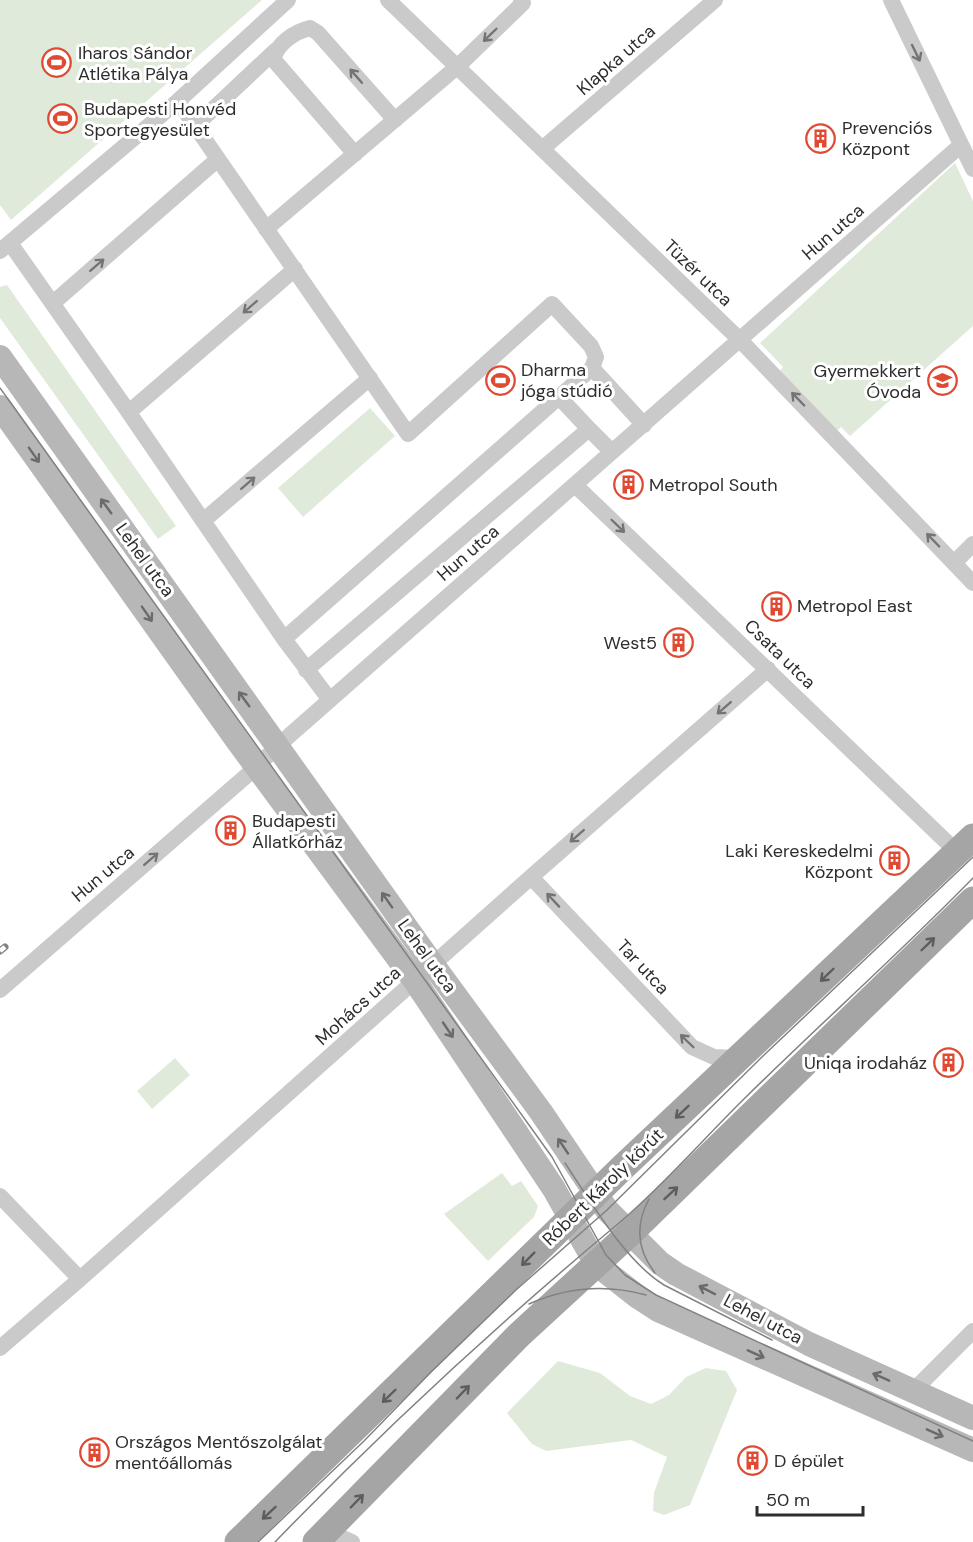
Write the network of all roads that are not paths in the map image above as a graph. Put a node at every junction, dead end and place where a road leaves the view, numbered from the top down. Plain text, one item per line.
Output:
1 (288, 0) edge
2 (388, 0) edge
3 (715, 0) edge
4 (891, 0) edge
5 (522, 2) edge
6 (276, 50) junction
7 (458, 67) junction
8 (178, 101) junction
9 (395, 120) junction
10 (195, 126) junction
11 (961, 146) junction
12 (542, 149) junction
13 (355, 154) junction
14 (218, 159) junction
15 (973, 169) edge
16 (266, 229) junction
17 (5, 247) edge
18 (294, 269) junction
19 (53, 303) junction
20 (740, 340) junction
21 (0, 357) edge
22 (592, 368) junction
23 (370, 378) junction
24 (559, 397) junction
25 (0, 407) edge
26 (129, 412) junction
27 (644, 425) junction
28 (589, 429) junction
29 (612, 452) junction
30 (576, 485) junction
31 (203, 521) junction
32 (973, 544) edge
33 (955, 562) junction
34 (973, 583) edge
35 (284, 639) junction
36 (306, 669) junction
37 (768, 669) junction
38 (330, 700) junction
39 (279, 746) junction
40 (257, 766) junction
41 (965, 845) edge
42 (531, 876) junction
43 (973, 900) edge
44 (433, 964) junction
45 (415, 981) junction
46 (0, 990) edge
47 (740, 1058) junction
48 (596, 1194) junction
49 (0, 1196) edge
50 (570, 1218) junction
51 (629, 1234) junction
52 (596, 1264) junction
53 (80, 1280) junction
54 (973, 1331) edge
55 (0, 1348) edge
56 (913, 1391) junction
57 (973, 1418) edge
58 (973, 1450) edge
59 (322, 1537) edge
60 (238, 1542) edge
61 (352, 1542) edge

1 - 8 street
2 - 7 street, Tüzér utca
3 - 12 street, Klapka utca
4 -> 11 street
5 -> 7 street
9 -> 6 street
6 - 10 street
6 - 13 street
7 - 9 street
7 - 12 street, Tüzér utca
8 - 10 street
8 - 17 street
9 - 13 street
10 - 14 street
11 - 15 street
11 - 20 street, Hun utca
12 - 20 street, Tüzér utca
13 - 16 street
14 - 16 street
19 -> 14 street
16 - 18 street
17 - 19 street
18 - 23 street
18 -> 26 street
19 - 26 street
20 - 27 street, Hun utca
33 -> 20 street, Tüzér utca
39 -> 21 main road, Lehel utca
22 - 23 street
22 - 24 street
22 - 27 street
31 -> 23 street
24 - 28 street
24 - 35 street
25 -> 40 main road, Lehel utca
26 - 31 street
27 - 29 street, Hun utca
28 - 29 street
28 - 36 street
29 - 30 street, Hun utca
30 -> 37 street, Csata utca
30 - 38 street, Hun utca
31 - 35 street
32 - 33 street
33 - 34 street, Tüzér utca
35 - 36 street
36 - 38 street
37 - 41 street, Csata utca
37 -> 42 street, Mohács utca
38 - 39 street, Hun utca
39 - 40 street, Hun utca
44 -> 39 main road, Lehel utca
40 - 45 main road, Lehel utca
46 -> 40 street, Hun utca
41 -> 47 main road, Róbert Károly körút
42 - 44 street, Mohács utca
47 -> 42 street, Tar utca
51 -> 43 main road
44 - 45 street, Mohács utca
48 -> 44 main road, Lehel utca
45 -> 50 main road, Lehel utca
45 - 53 street, Mohács utca
47 -> 48 main road, Róbert Károly körút
48 - 50 main road, Róbert Károly körút
48 - 51 main road, Lehel utca
49 - 53 street
50 - 52 main road, Lehel utca
50 -> 60 main road, Róbert Károly körút
51 - 52 main road
56 -> 51 main road, Lehel utca
52 -> 58 main road, Lehel utca
59 -> 52 main road
53 - 55 street, Mohács utca
54 - 56 street
56 - 57 main road, Lehel utca
59 - 61 street

